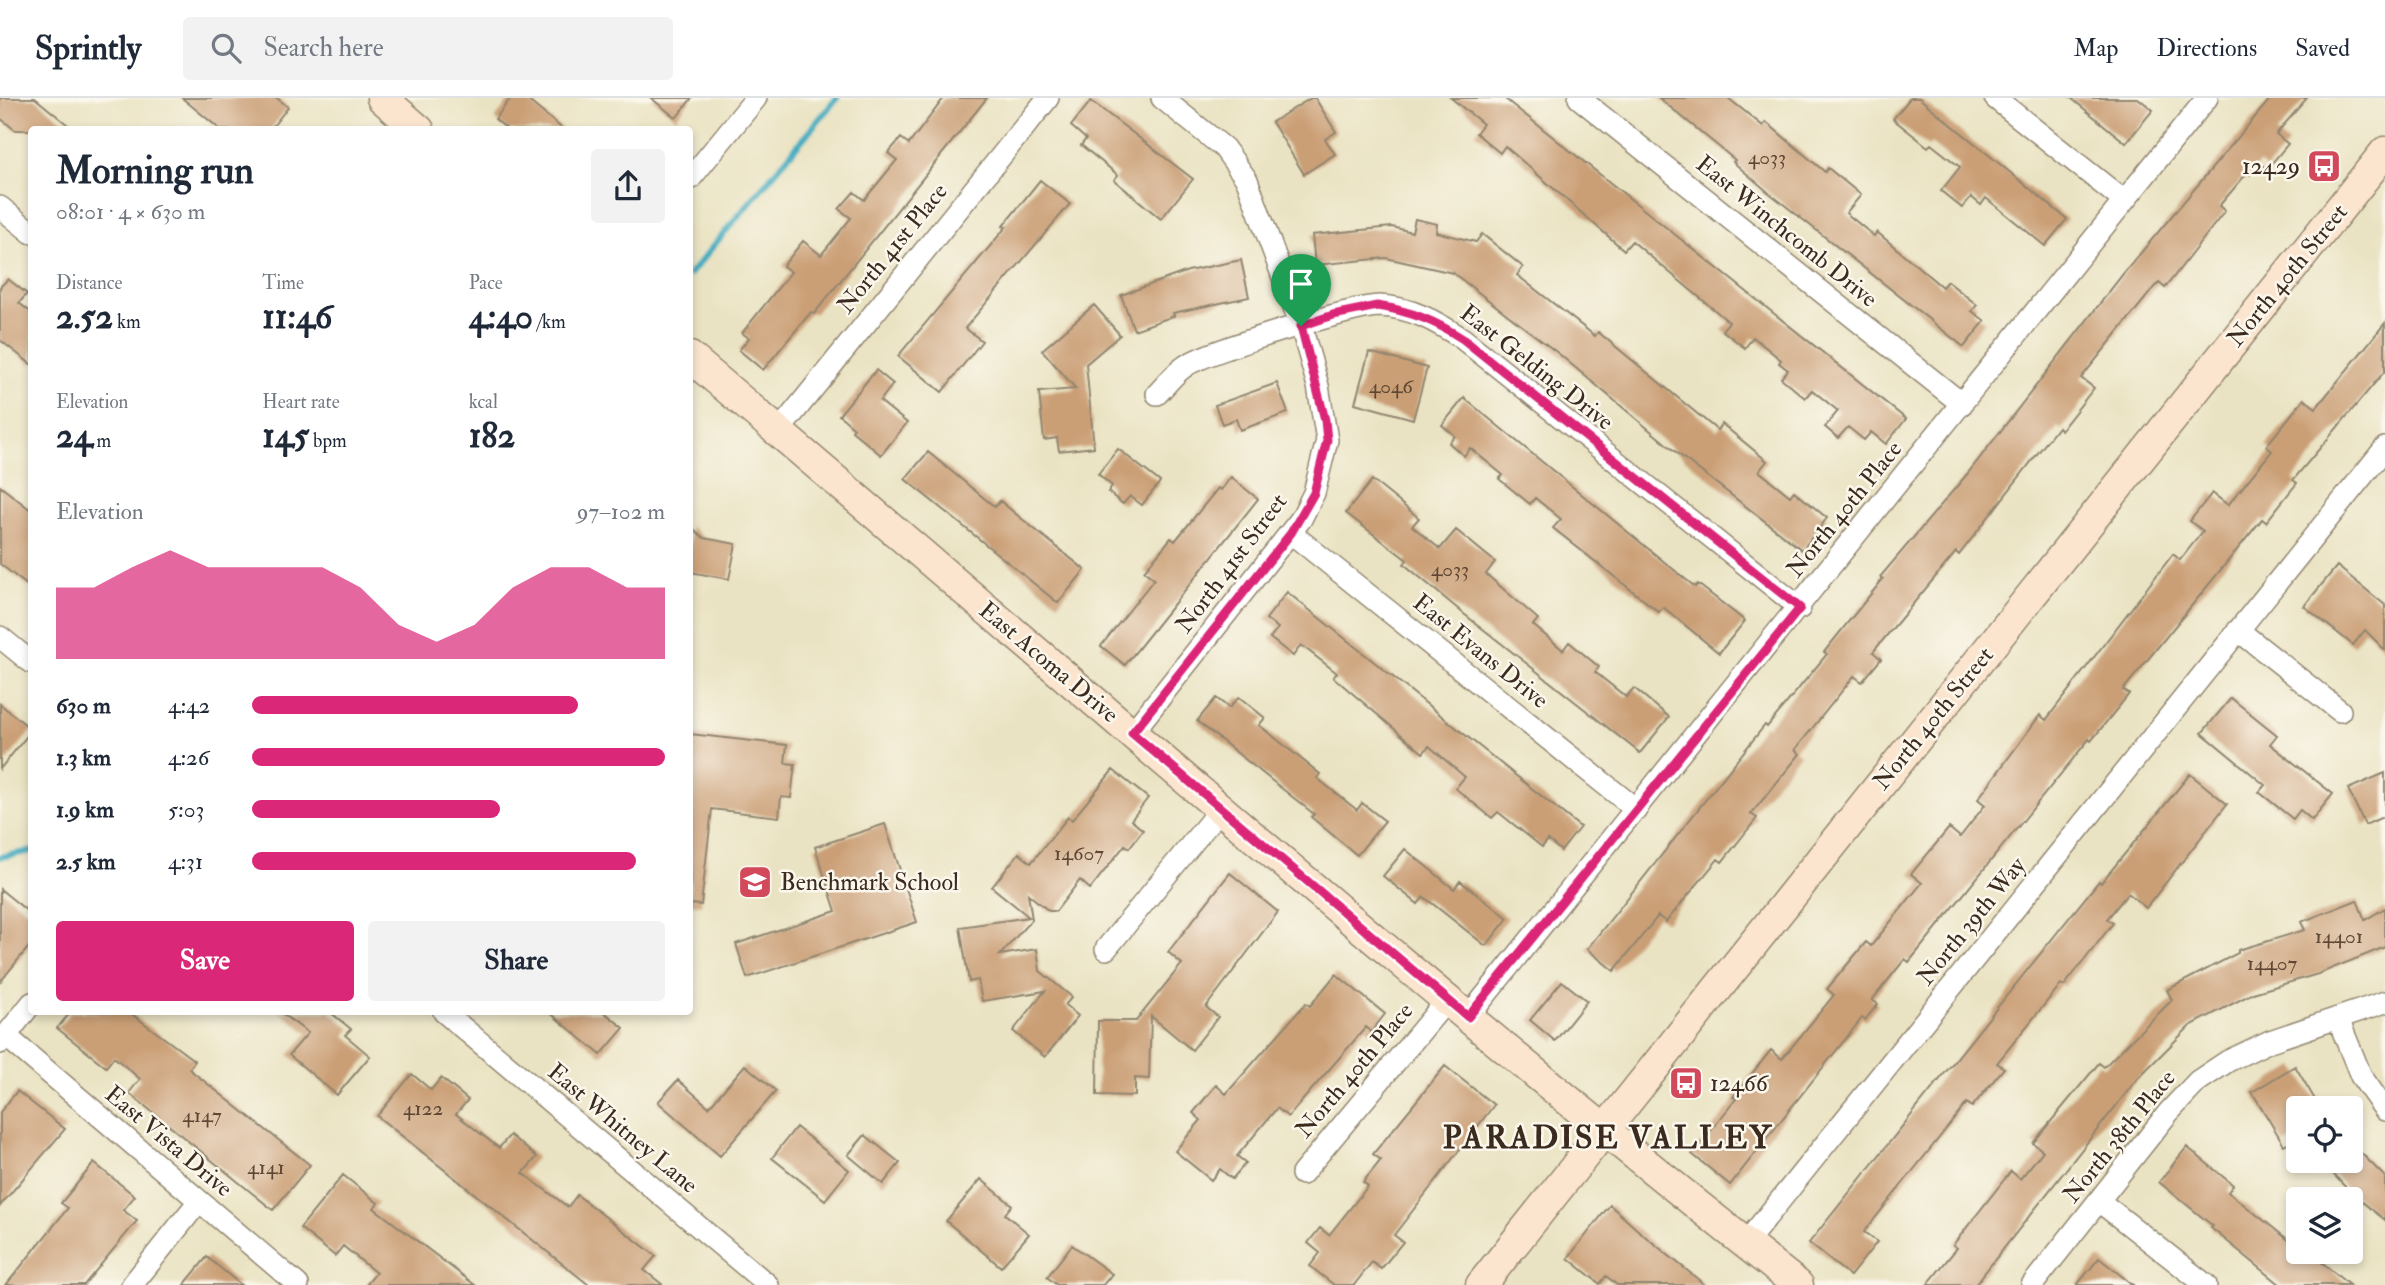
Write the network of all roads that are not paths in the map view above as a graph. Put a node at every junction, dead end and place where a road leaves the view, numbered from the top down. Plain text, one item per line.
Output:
1 (382, 98) edge
2 (756, 98) edge
3 (1048, 98) edge
4 (1162, 98) edge
5 (1579, 98) edge
6 (1995, 98) edge
7 (2207, 98) edge
8 (414, 126) edge
9 (2385, 152) edge
10 (693, 175) edge
11 (2124, 201) junction
12 (0, 207) edge
13 (28, 230) edge
14 (1301, 326) junction
15 (693, 360) edge
16 (1157, 394) dead end
17 (1962, 404) junction
18 (778, 432) junction
19 (2385, 448) edge
20 (1291, 533) junction
21 (1800, 608) junction
22 (2238, 630) junction
23 (0, 637) edge
24 (28, 660) edge
25 (2340, 711) dead end
26 (1132, 733) junction
27 (1221, 808) junction
28 (1637, 810) junction
29 (1106, 949) dead end
30 (2385, 1002) edge
31 (28, 1008) edge
32 (1457, 1008) junction
33 (448, 1015) edge
34 (2338, 1019) junction
35 (3, 1040) edge
36 (2385, 1110) edge
37 (1603, 1130) junction
38 (1302, 1174) dead end
39 (199, 1201) junction
40 (2099, 1201) junction
41 (1745, 1244) junction
42 (132, 1285) edge
43 (298, 1285) edge
44 (768, 1285) edge
45 (1481, 1285) edge
46 (1798, 1285) edge
47 (2032, 1285) edge
48 (2206, 1285) edge

1 - 8 street
2 - 10 street
3 - 18 street, North 41st Place
4 - 14 street
5 - 17 street, East Winchcomb Drive
6 - 11 street
7 - 11 street, North 40th Place
9 - 37 street, North 40th Street
11 - 17 street, North 40th Place
12 - 13 street
14 - 16 street, East Gelding Drive
14 - 20 street, North 41st Street
14 - 21 street, East Gelding Drive
15 - 18 street, East Acoma Drive
17 - 21 street, North 40th Place
18 - 26 street, East Acoma Drive
19 - 22 street, North 39th Way
20 - 26 street, North 41st Street
20 - 28 street, East Evans Drive
21 - 28 street, North 40th Place
22 - 25 street
22 - 41 street, North 39th Way
23 - 24 street
26 - 27 street, East Acoma Drive
27 - 29 street
27 - 32 street, East Acoma Drive
28 - 32 street, North 40th Place
30 - 34 street, North 38th Place
31 - 35 street
32 - 37 street, East Acoma Drive
32 - 38 street, North 40th Place
33 - 44 street, East Whitney Lane
34 - 36 street
34 - 40 street, North 38th Place
35 - 39 street, East Vista Drive
37 - 41 street, East Acoma Drive
37 - 45 street, North 40th Street
39 - 42 street
39 - 43 street, East Vista Drive
40 - 47 street, North 38th Place
40 - 48 street
41 - 46 street, East Acoma Drive

